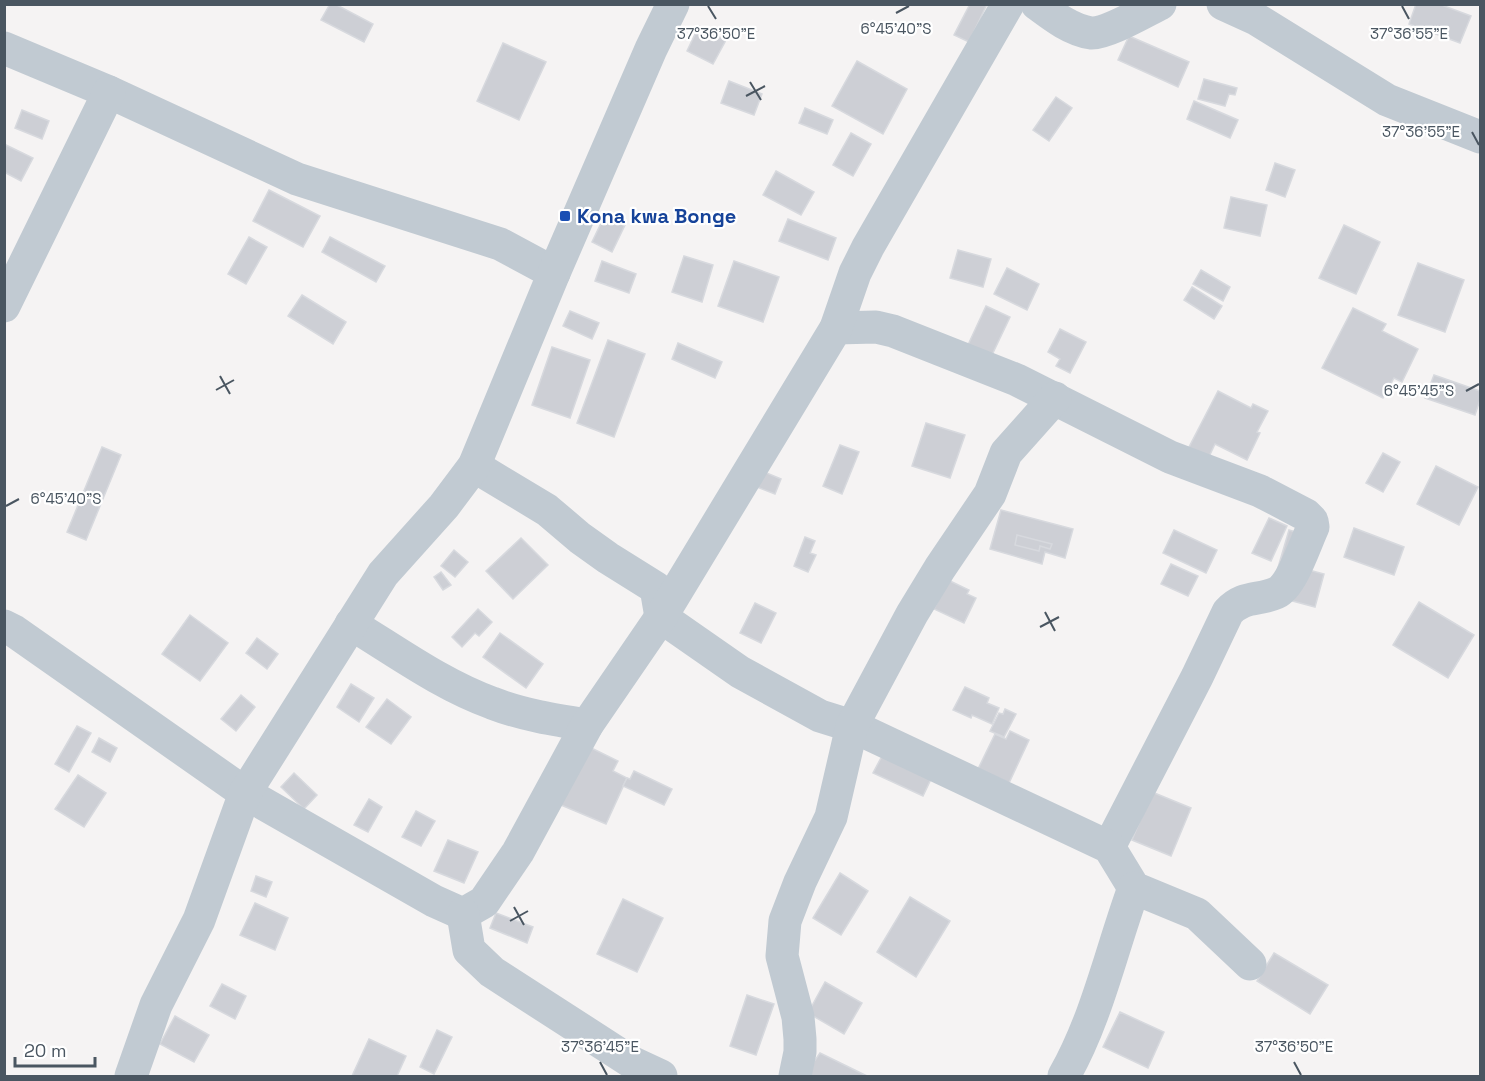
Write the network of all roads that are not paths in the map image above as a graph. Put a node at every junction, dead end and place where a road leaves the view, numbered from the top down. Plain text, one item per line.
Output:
1 (673, 4) edge
2 (1008, 4) edge
3 (1037, 4) edge
4 (1160, 4) edge
5 (1223, 4) edge
6 (4, 48) edge
7 (109, 93) junction
8 (1480, 137) edge
9 (554, 273) junction
10 (4, 306) edge
11 (836, 328) junction
12 (1055, 398) junction
13 (474, 466) junction
14 (661, 617) junction
15 (351, 624) junction
16 (4, 626) edge
17 (587, 725) junction
18 (852, 726) junction
19 (245, 793) junction
20 (1108, 847) junction
21 (1134, 888) junction
22 (463, 914) junction
23 (1250, 964) dead end
24 (131, 1077) edge
25 (660, 1077) edge
26 (795, 1077) edge
27 (1064, 1077) edge

1 - 9 street
2 - 11 street
3 - 4 street
5 - 8 street
6 - 7 street
7 - 9 street
7 - 10 street
9 - 13 street
11 - 12 street
11 - 14 street
12 - 18 street
12 - 20 street
13 - 14 street
13 - 15 street
14 - 17 street
14 - 18 street
15 - 17 street
15 - 19 street
16 - 19 street
17 - 22 street
18 - 20 street
18 - 26 street
19 - 22 street
19 - 24 street
20 - 21 street
21 - 23 street
21 - 27 street
22 - 25 street

